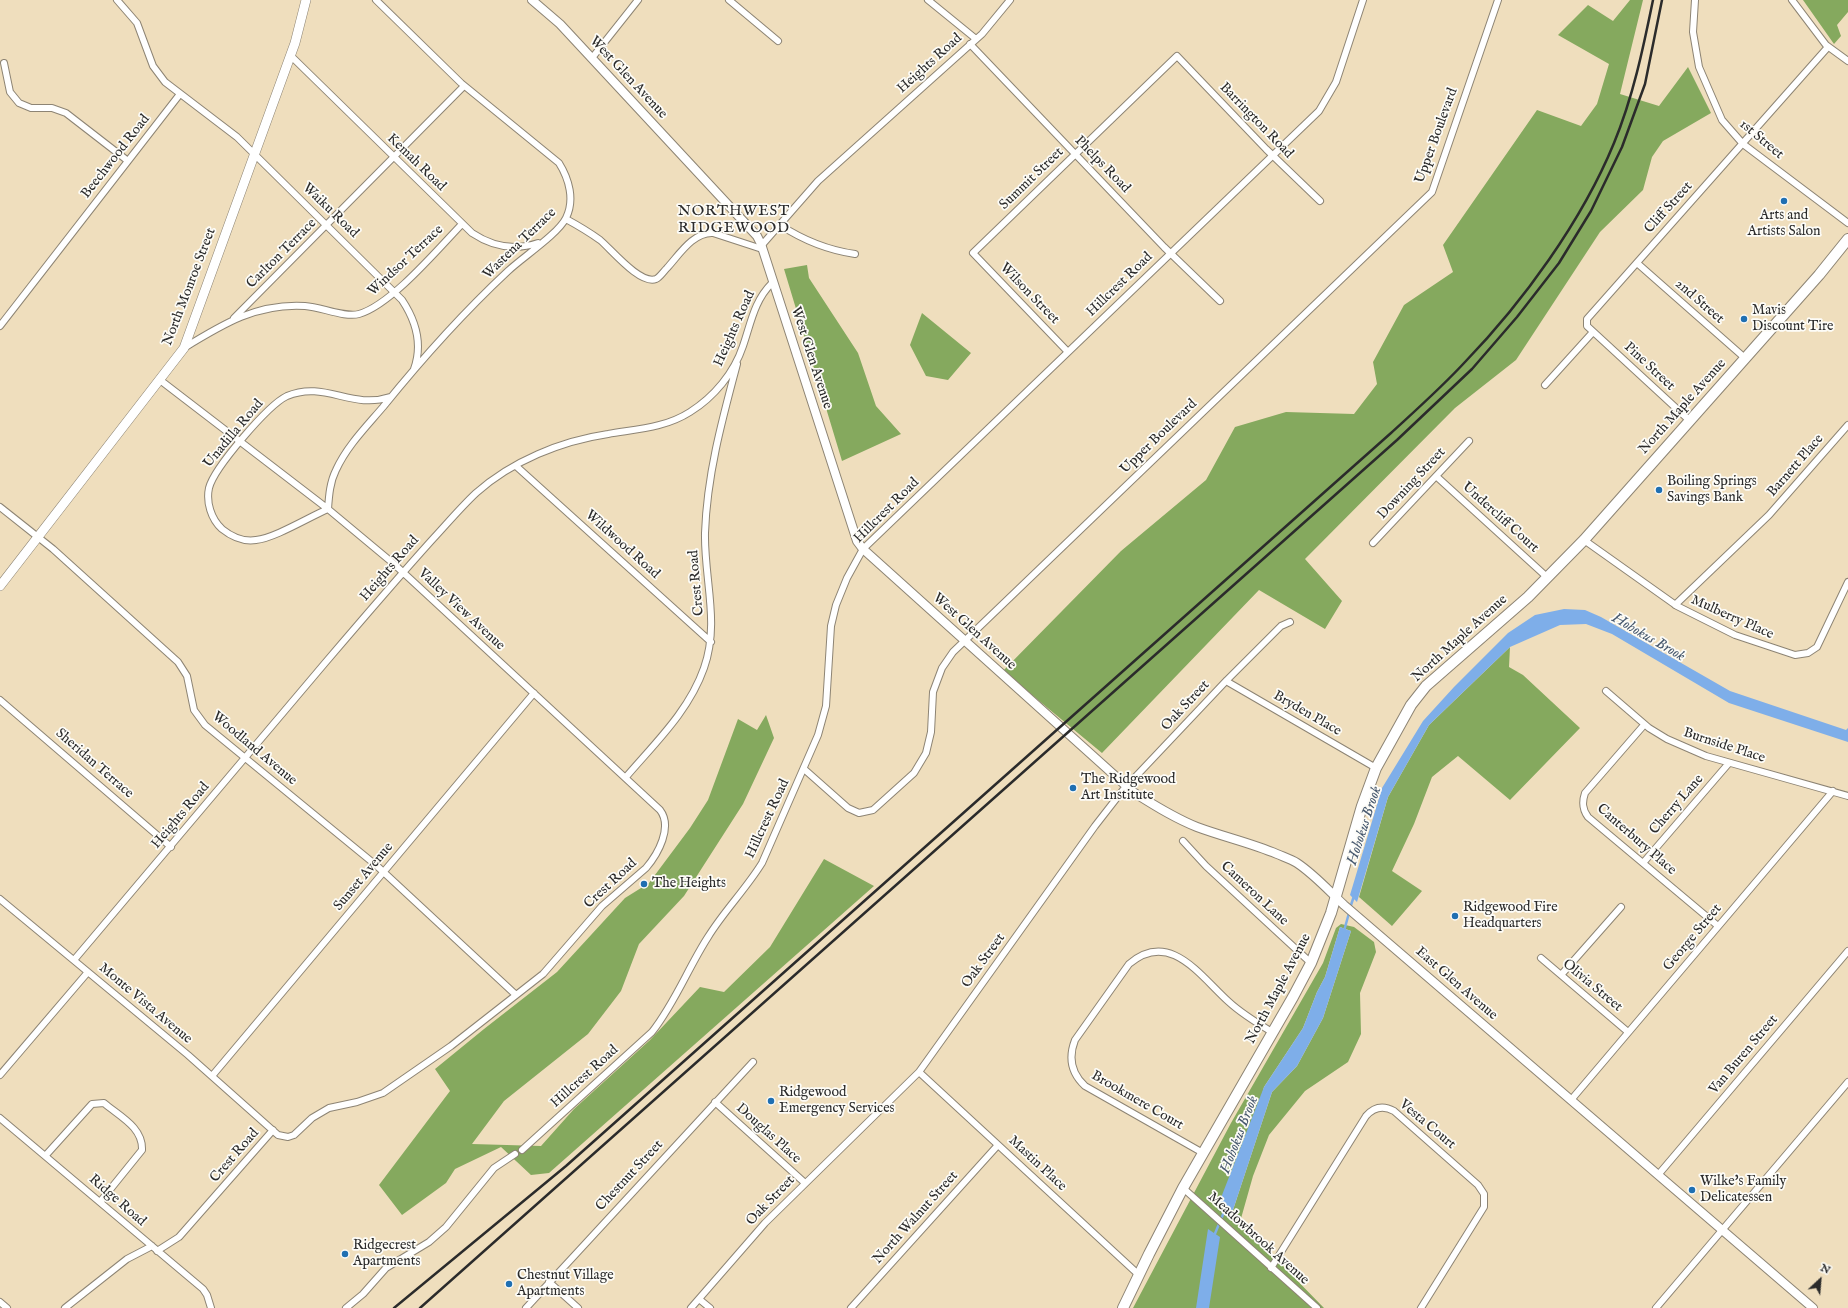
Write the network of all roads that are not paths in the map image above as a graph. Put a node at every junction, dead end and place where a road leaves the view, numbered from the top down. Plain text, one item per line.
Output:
1 (117, 0) edge
2 (306, 0) edge
3 (376, 0) edge
4 (532, 0) edge
5 (638, 0) edge
6 (729, 0) edge
7 (928, 0) edge
8 (1010, 0) edge
9 (1363, 0) edge
10 (1498, 0) edge
11 (1695, 0) edge
12 (1792, 0) edge
13 (976, 39) junction
14 (778, 41) dead end
15 (970, 44) junction
16 (1828, 46) junction
17 (290, 56) junction
18 (1178, 56) joint
19 (592, 58) junction
20 (1848, 61) edge
21 (4, 63) dead end
22 (464, 86) junction
23 (180, 94) junction
24 (1743, 144) junction
25 (1075, 154) junction
26 (255, 155) junction
27 (1273, 156) junction
28 (394, 158) junction
29 (128, 161) junction
30 (1320, 201) dead end
31 (566, 219) junction
32 (1848, 223) edge
33 (462, 224) junction
34 (327, 225) junction
35 (780, 225) junction
36 (1848, 239) edge
37 (543, 241) junction
38 (762, 247) junction
39 (973, 252) joint
40 (854, 254) dead end
41 (1171, 254) junction
42 (1637, 263) junction
43 (772, 283) junction
44 (394, 292) junction
45 (1220, 301) dead end
46 (234, 318) junction
47 (0, 326) edge
48 (1593, 332) junction
49 (184, 348) junction
50 (1068, 352) junction
51 (740, 354) junction
52 (1746, 358) junction
53 (413, 372) junction
54 (160, 380) junction
55 (1545, 385) dead end
56 (391, 397) junction
57 (1690, 420) junction
58 (1848, 425) edge
59 (1469, 441) dead end
60 (240, 442) junction
61 (516, 466) junction
62 (1436, 476) junction
63 (0, 507) edge
64 (328, 508) junction
65 (38, 537) junction
66 (1584, 540) junction
67 (1373, 544) dead end
68 (863, 549) junction
69 (402, 572) junction
70 (1548, 578) junction
71 (1848, 582) edge
72 (0, 586) edge
73 (1675, 605) junction
74 (1290, 622) dead end
75 (964, 641) junction
76 (711, 642) junction
77 (1226, 681) junction
78 (1606, 691) dead end
79 (534, 693) junction
80 (0, 700) edge
81 (1057, 724) joint
82 (1644, 724) junction
83 (245, 758) junction
84 (1729, 763) junction
85 (1376, 768) junction
86 (804, 769) junction
87 (626, 777) junction
88 (1127, 786) junction
89 (1833, 791) junction
90 (1848, 796) edge
91 (1182, 841) dead end
92 (171, 846) junction
93 (1643, 863) junction
94 (383, 872) junction
95 (1336, 897) junction
96 (0, 898) edge
97 (1621, 907) dead end
98 (1718, 926) junction
99 (1848, 951) edge
100 (1541, 958) dead end
101 (74, 960) junction
102 (1311, 963) junction
103 (88, 972) junction
104 (1560, 975) junction
105 (516, 995) junction
106 (1272, 1032) junction
107 (1628, 1032) junction
108 (753, 1062) dead end
109 (919, 1072) junction
110 (0, 1075) edge
111 (212, 1076) junction
112 (1848, 1082) edge
113 (1571, 1100) junction
114 (715, 1102) junction
115 (0, 1118) edge
116 (273, 1130) junction
117 (998, 1145) junction
118 (522, 1150) dead end
119 (514, 1154) dead end
120 (1203, 1154) junction
121 (46, 1155) junction
122 (1658, 1175) junction
123 (805, 1183) junction
124 (1184, 1188) junction
125 (100, 1202) junction
126 (1722, 1230) junction
127 (152, 1246) junction
128 (157, 1251) junction
129 (1271, 1268) junction
130 (1139, 1275) junction
131 (549, 1282) junction
132 (699, 1299) junction
133 (0, 1302) edge
134 (7, 1308) edge
135 (64, 1308) edge
136 (210, 1308) edge
137 (346, 1308) edge
138 (526, 1308) edge
139 (578, 1308) edge
140 (691, 1308) edge
141 (710, 1308) edge
142 (851, 1308) edge
143 (1123, 1308) edge
144 (1316, 1308) edge
145 (1421, 1308) edge
146 (1656, 1308) edge
147 (1813, 1308) edge

1 - 23 street
2 - 17 main road, North Monroe Street
3 - 22 street, Wastena Terrace
4 - 19 street, West Glen Avenue
5 - 19 street
6 - 14 street
7 - 13 street
8 - 13 street, Heights Road
9 - 27 street, Hillcrest Road
10 - 75 street, Upper Boulevard
11 - 24 street, 1st Street
12 - 16 street
13 - 15 street, Heights Road
15 - 25 street, Phelps Road
15 - 35 street, Heights Road
16 - 20 street
16 - 24 street, Cliff Street
17 - 26 main road, North Monroe Street
17 - 28 street, Kemah Road
18 - 25 street, Summit Street
18 - 27 street, Barrington Road
19 - 38 street, West Glen Avenue
21 - 29 street
22 - 28 street, Carlton Terrace
22 - 31 street, Wastena Terrace
23 - 26 street, Waiku Road
23 - 29 street, Beechwood Road
24 - 32 street, 1st Street
24 - 42 street, Cliff Street
25 - 39 street, Summit Street
25 - 41 street, Phelps Road
26 - 34 street, Waiku Road
26 - 49 main road, North Monroe Street
27 - 30 street, Barrington Road
27 - 41 street, Hillcrest Road
28 - 33 street, Kemah Road
28 - 34 street, Carlton Terrace
29 - 47 street, Beechwood Road
31 - 37 street, Wastena Terrace
31 - 38 street
33 - 37 street, Kemah Road
33 - 44 street, Windsor Terrace
34 - 44 street, Waiku Road
34 - 46 street, Carlton Terrace
35 - 38 street, Heights Road
35 - 40 street
36 - 52 main road, North Maple Avenue
37 - 53 street, Wastena Terrace
38 - 43 street, West Glen Avenue
39 - 50 street, Wilson Street
41 - 45 street, Phelps Road
41 - 50 street, Hillcrest Road
42 - 48 street, Cliff Street
42 - 52 street, 2nd Street
43 - 51 street, Heights Road
43 - 68 street, West Glen Avenue
44 - 46 street, Windsor Terrace
44 - 53 street, Waiku Road
46 - 49 street, Windsor Terrace
48 - 55 street
48 - 57 street, Pine Street
49 - 54 main road, North Monroe Street
50 - 68 street, Hillcrest Road
51 - 61 street, Heights Road
51 - 76 street, Crest Road
52 - 57 main road, North Maple Avenue
53 - 56 street, Wastena Terrace
54 - 60 street, Valley View Avenue
54 - 65 main road, North Monroe Street
56 - 60 street, Unadilla Road
56 - 64 street, Wastena Terrace
57 - 66 main road, North Maple Avenue
58 - 73 street, Barnett Place
59 - 62 street, Downing Street
60 - 64 street, Valley View Avenue
60 - 64 street, Unadilla Road
61 - 69 street, Heights Road
61 - 76 street, Wildwood Road
62 - 67 street, Downing Street
62 - 70 street, Undercliff Court
63 - 65 street, Woodland Avenue
64 - 69 street, Valley View Avenue
65 - 72 main road, North Monroe Street
65 - 83 street, Woodland Avenue
66 - 70 main road, North Maple Avenue
66 - 73 street, Mulberry Place
68 - 75 street, West Glen Avenue
68 - 86 street, Hillcrest Road
69 - 79 street, Valley View Avenue
69 - 83 street, Heights Road
70 - 85 main road, North Maple Avenue
71 - 73 street, Mulberry Place
74 - 77 street, Oak Street
75 - 81 street, West Glen Avenue
75 - 86 street, Upper Boulevard
76 - 87 street, Crest Road
77 - 85 street, Bryden Place
77 - 88 street, Oak Street
78 - 82 street, Burnside Place
79 - 87 street, Valley View Avenue
79 - 94 street, Sunset Avenue
80 - 92 street, Sheridan Terrace
81 - 88 street, East Glen Avenue
82 - 84 street, Burnside Place
82 - 93 street, Canterbury Place
83 - 92 street, Heights Road
83 - 94 street, Woodland Avenue
84 - 89 street, Burnside Place
84 - 93 street, Cherry Lane
85 - 95 main road, North Maple Avenue
86 - 118 street, Hillcrest Road
87 - 105 street, Crest Road
88 - 95 street, East Glen Avenue
88 - 109 street, Oak Street
89 - 90 street, Burnside Place
89 - 98 street, George Street
91 - 102 street, Cameron Lane
92 - 101 street, Heights Road
93 - 98 street, Canterbury Place
94 - 105 street, Woodland Avenue
94 - 111 street, Sunset Avenue
95 - 102 main road, North Maple Avenue
95 - 113 street, East Glen Avenue
96 - 101 street, Monte Vista Avenue
97 - 104 street
98 - 107 street, George Street
99 - 122 street, Van Buren Street
100 - 104 street, Olivia Street
101 - 103 street, Monte Vista Avenue
102 - 106 main road, North Maple Avenue
103 - 110 street
103 - 111 street, Monte Vista Avenue
104 - 107 street, Olivia Street
105 - 116 street, Crest Road
106 - 120 main road, North Maple Avenue
106 - 120 street, Brookmere Court
107 - 113 street, George Street
108 - 114 street, Chestnut Street
109 - 117 street, Mastin Place
109 - 123 street, Oak Street
111 - 116 street, Monte Vista Avenue
112 - 126 street
113 - 122 street, East Glen Avenue
114 - 123 street, Douglas Place
114 - 131 street, Chestnut Street
115 - 121 street, Ridge Road
116 - 128 street, Crest Road
117 - 130 street, Mastin Place
117 - 142 street, North Walnut Street
119 - 137 street
120 - 124 main road, North Maple Avenue
121 - 125 street, Ridge Road
121 - 125 street
122 - 126 street, East Glen Avenue
123 - 132 street, Oak Street
124 - 129 street, Meadowbrook Avenue
124 - 130 main road, North Maple Avenue
125 - 127 street, Ridge Road
126 - 146 street
126 - 147 street, East Glen Avenue
127 - 128 street, Ridge Road
127 - 135 street
128 - 136 street, Ridge Road
129 - 144 street, Meadowbrook Avenue
129 - 145 street, Vesta Court
130 - 143 main road, North Maple Avenue
131 - 138 street, Chestnut Street
131 - 139 street
132 - 140 street, Oak Street
132 - 141 street
133 - 134 street

